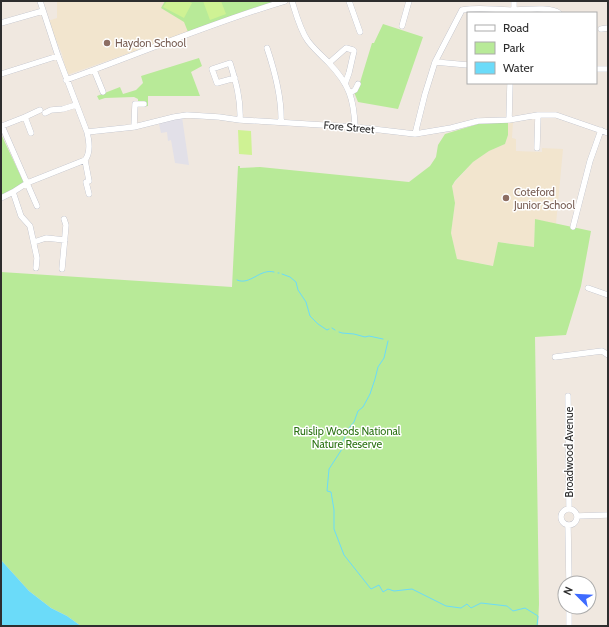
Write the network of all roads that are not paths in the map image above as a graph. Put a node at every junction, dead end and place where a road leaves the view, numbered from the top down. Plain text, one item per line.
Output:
1 (40, 1) edge
2 (285, 1) edge
3 (292, 1) edge
4 (349, 1) edge
5 (409, 1) edge
6 (514, 1) edge
7 (43, 11) junction
8 (514, 12) edge
9 (558, 12) edge
10 (1, 23) edge
11 (402, 26) dead end
12 (601, 28) dead end
13 (608, 28) edge
14 (360, 32) dead end
15 (268, 48) dead end
16 (58, 56) junction
17 (435, 62) junction
18 (329, 63) junction
19 (467, 65) edge
20 (597, 69) edge
21 (608, 69) edge
22 (94, 70) junction
23 (1, 74) edge
24 (235, 78) dead end
25 (66, 80) junction
26 (345, 84) junction
27 (358, 84) dead end
28 (510, 84) edge
29 (103, 92) dead end
30 (350, 93) junction
31 (144, 104) dead end
32 (76, 105) junction
33 (538, 115) junction
34 (25, 117) junction
35 (240, 120) junction
36 (508, 120) junction
37 (281, 122) junction
38 (134, 127) junction
39 (355, 127) junction
40 (601, 130) junction
41 (87, 132) junction
42 (31, 133) dead end
43 (608, 133) edge
44 (415, 134) junction
45 (537, 148) dead end
46 (85, 160) junction
47 (27, 182) junction
48 (13, 192) junction
49 (89, 194) dead end
50 (1, 198) edge
51 (37, 206) dead end
52 (64, 219) dead end
53 (573, 227) dead end
54 (65, 240) junction
55 (34, 242) junction
56 (36, 268) dead end
57 (62, 269) dead end
58 (588, 288) dead end
59 (608, 295) edge
60 (608, 355) edge
61 (555, 357) dead end
62 (568, 396) dead end
63 (569, 509) junction
64 (608, 515) edge
65 (577, 516) junction
66 (568, 526) junction
67 (569, 575) edge
68 (569, 615) edge
69 (569, 626) edge

1 - 7 street
2 - 22 street
3 - 18 street
4 - 14 street
5 - 11 street
6 - 8 street
7 - 10 street
7 - 16 street
8 - 9 street
8 - 17 street
12 - 13 street
15 - 37 street
16 - 23 street
16 - 25 street
17 - 19 street
17 - 44 street
18 - 26 street
18 - 26 street
20 - 21 street
22 - 25 street
22 - 29 street
24 - 35 street
25 - 32 street
26 - 30 street
27 - 30 street
28 - 36 street
30 - 39 street
31 - 38 street
32 - 34 street
32 - 41 street
33 - 36 street, Fore Street
33 - 40 street, Fore Street
33 - 45 street
34 - 42 street
34 - 47 street
35 - 37 street, Fore Street
35 - 38 street, Fore Street
36 - 44 street, Fore Street
37 - 39 street, Fore Street
38 - 41 street, Fore Street
39 - 44 street, Fore Street
40 - 43 street, Fore Street
40 - 53 street
41 - 46 street
46 - 47 street
46 - 49 street
47 - 48 street
47 - 51 street
48 - 50 street
48 - 55 street
52 - 54 street
54 - 55 street
54 - 57 street
55 - 56 street
58 - 59 street
60 - 61 street
62 - 63 street, Broadwood Avenue
63 - 65 street
63 - 66 street
64 - 65 street
65 - 66 street
66 - 67 street
68 - 69 street

